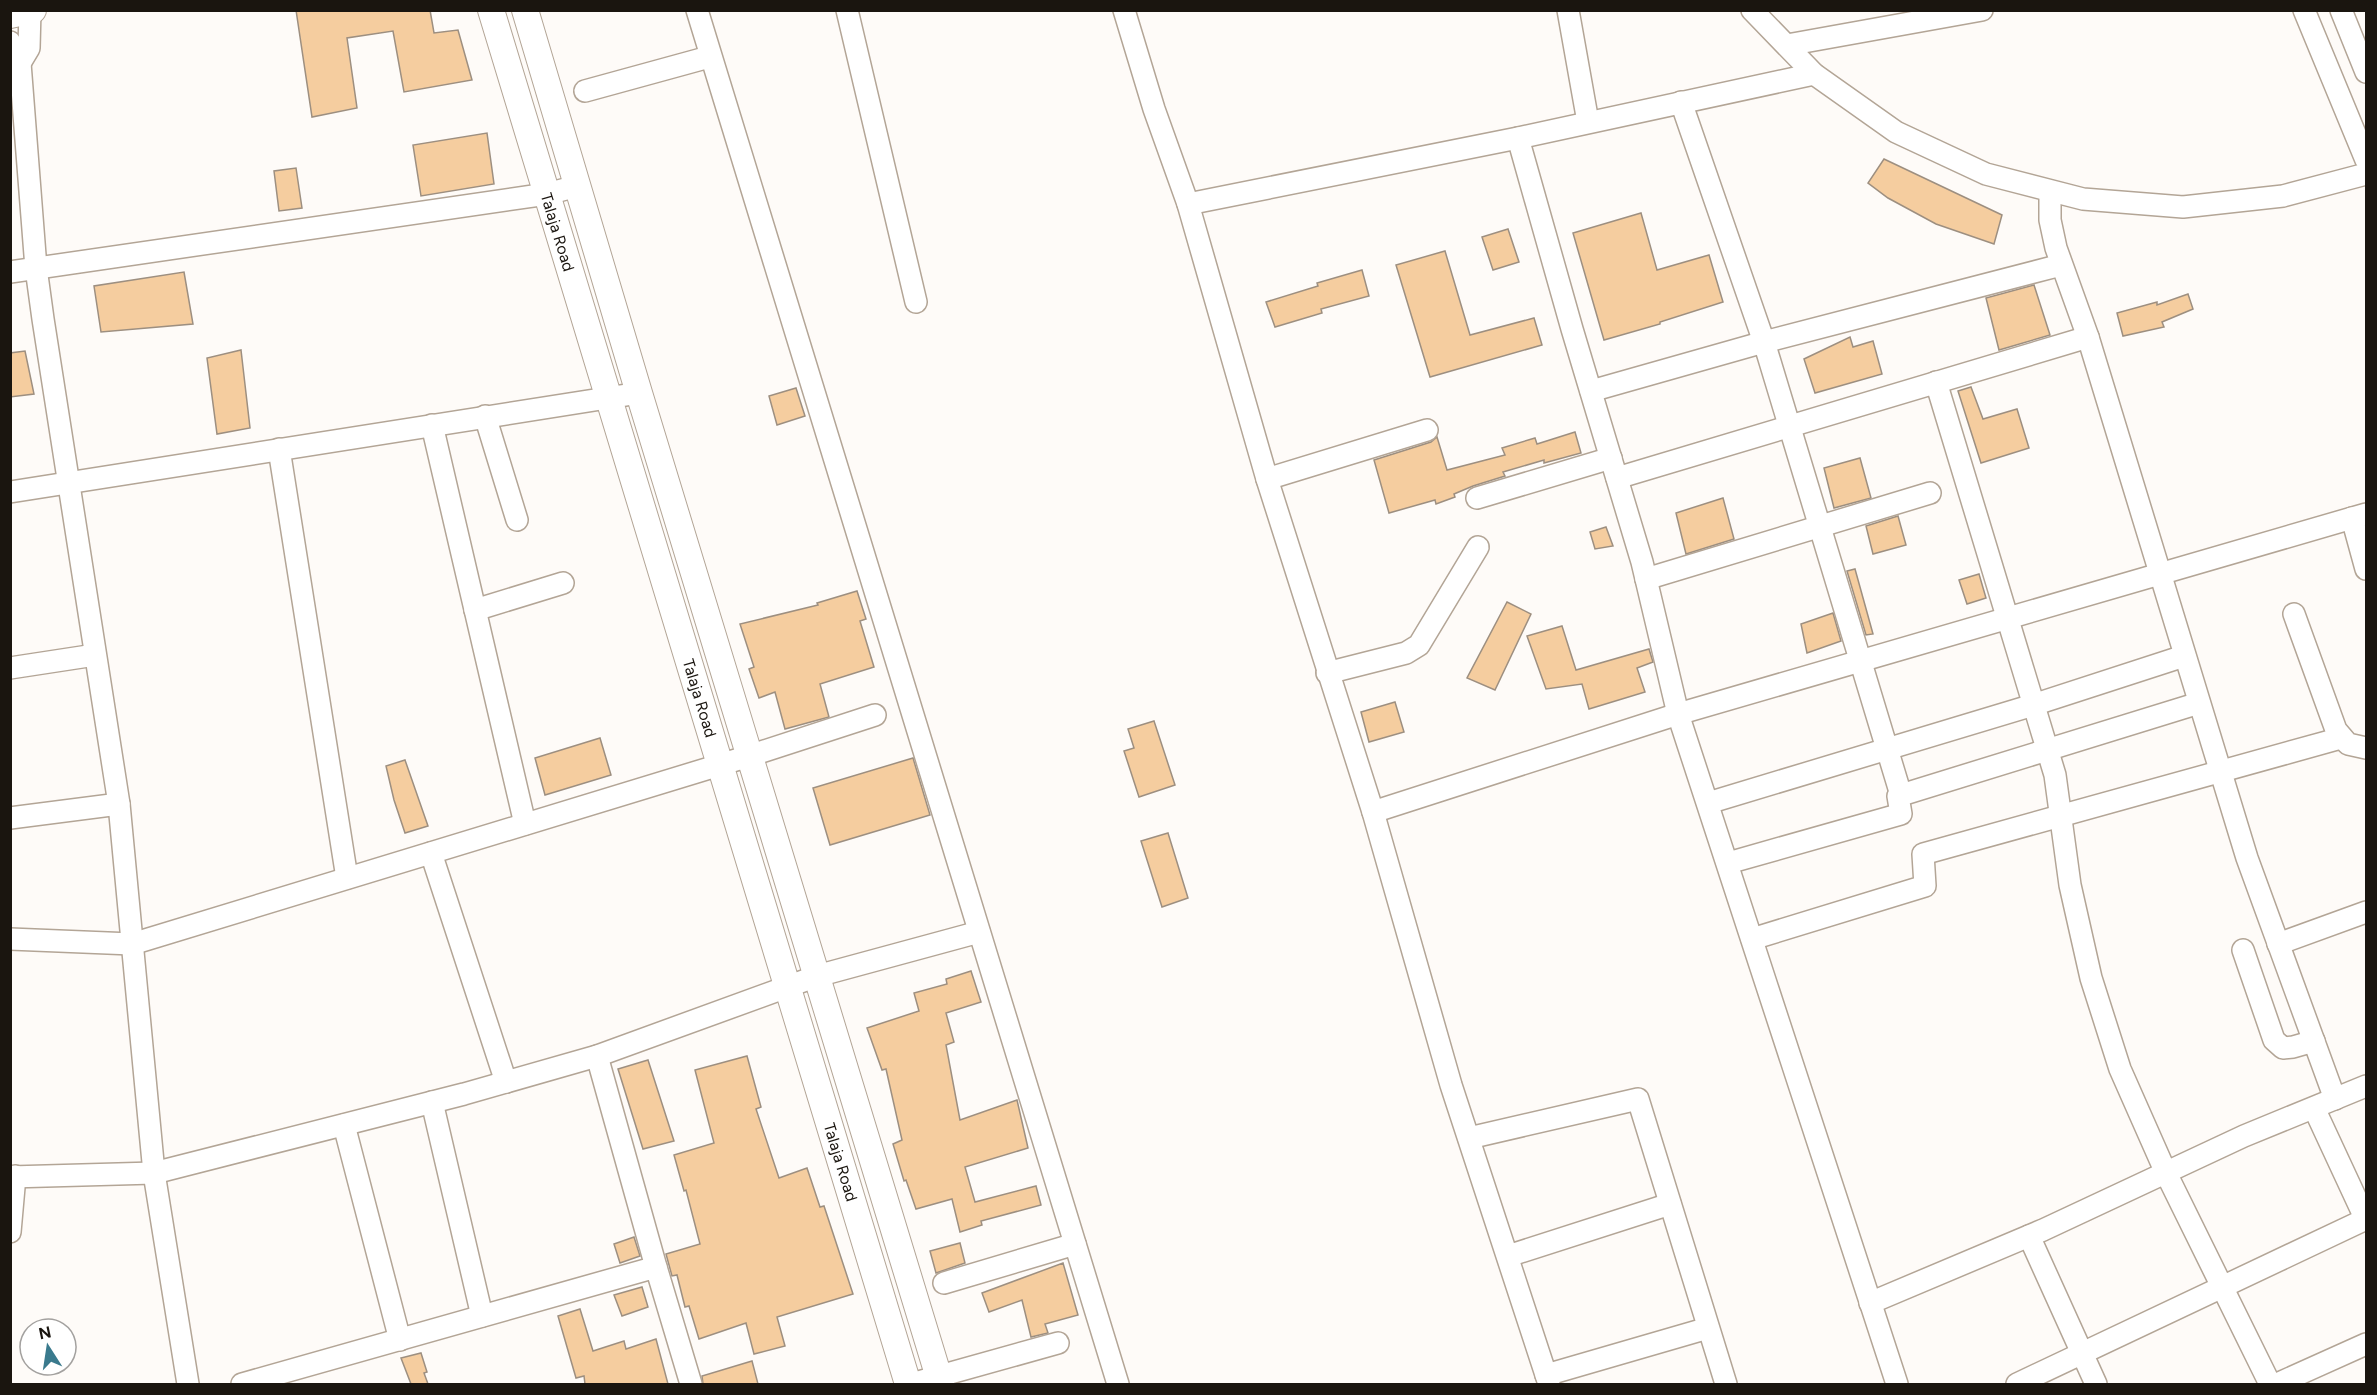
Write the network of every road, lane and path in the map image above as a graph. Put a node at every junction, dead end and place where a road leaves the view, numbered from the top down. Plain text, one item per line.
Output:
1 (491, 10) edge
2 (525, 10) edge
3 (697, 10) edge
4 (847, 10) edge
5 (1124, 10) edge
6 (1568, 10) edge
7 (1752, 10) edge
8 (1982, 10) edge
9 (2304, 10) edge
10 (2342, 10) edge
11 (26, 12) edge
12 (10, 42) edge
13 (1787, 45) junction
14 (709, 57) junction
15 (20, 63) junction
16 (2367, 72) edge
17 (1814, 74) junction
18 (585, 91) dead end
19 (1681, 102) junction
20 (1588, 122) junction
21 (1518, 138) junction
22 (2367, 160) edge
23 (2367, 174) edge
24 (577, 186) junction
25 (2050, 191) junction
26 (546, 194) junction
27 (1188, 204) junction
28 (2061, 265) junction
29 (36, 268) junction
30 (10, 272) edge
31 (916, 302) dead end
32 (2088, 337) junction
33 (1764, 342) junction
34 (1936, 382) junction
35 (1591, 391) junction
36 (639, 393) junction
37 (608, 396) junction
38 (486, 416) junction
39 (1789, 424) junction
40 (432, 425) junction
41 (1427, 430) dead end
42 (279, 449) junction
43 (1614, 468) junction
44 (1267, 479) junction
45 (69, 483) junction
46 (10, 492) edge
47 (1930, 493) dead end
48 (1477, 498) dead end
49 (2359, 516) edge
50 (517, 520) dead end
51 (1819, 526) junction
52 (1478, 547) dead end
53 (2367, 570) edge
54 (2161, 572) junction
55 (1646, 579) junction
56 (563, 583) dead end
57 (475, 610) junction
58 (2294, 614) dead end
59 (2008, 617) junction
60 (96, 655) junction
61 (2184, 656) junction
62 (1859, 661) junction
63 (10, 668) edge
64 (1328, 673) junction
65 (2199, 703) junction
66 (2033, 705) junction
67 (1678, 714) junction
68 (874, 715) dead end
69 (2341, 738) junction
70 (1886, 748) junction
71 (2367, 748) edge
72 (2047, 750) junction
73 (750, 756) junction
74 (720, 764) junction
75 (2220, 773) junction
76 (1901, 795) junction
77 (1708, 803) junction
78 (119, 804) junction
79 (1373, 812) junction
80 (2061, 814) junction
81 (10, 818) edge
82 (525, 824) junction
83 (431, 853) junction
84 (1728, 863) junction
85 (347, 878) junction
86 (2367, 912) edge
87 (979, 932) junction
88 (10, 939) edge
89 (1752, 939) junction
90 (132, 944) junction
91 (2278, 944) junction
92 (2243, 950) dead end
93 (816, 976) junction
94 (788, 985) junction
95 (2314, 1041) junction
96 (597, 1056) junction
97 (506, 1082) junction
98 (2367, 1086) edge
99 (2335, 1099) junction
100 (432, 1102) junction
101 (2314, 1108) junction
102 (344, 1125) junction
103 (1469, 1138) junction
104 (154, 1173) junction
105 (2166, 1173) junction
106 (13, 1176) edge
107 (1670, 1204) junction
108 (2366, 1220) edge
109 (10, 1232) edge
110 (2029, 1236) junction
111 (1075, 1244) junction
112 (1508, 1256) junction
113 (656, 1267) junction
114 (944, 1283) dead end
115 (2222, 1286) junction
116 (1870, 1303) junction
117 (482, 1316) junction
118 (1708, 1328) junction
119 (400, 1340) junction
120 (1058, 1342) dead end
121 (2367, 1344) edge
122 (2082, 1354) junction
123 (1547, 1380) edge
124 (940, 1381) edge
125 (188, 1384) edge
126 (242, 1384) edge
127 (691, 1384) edge
128 (910, 1384) edge
129 (1118, 1384) edge
130 (1726, 1384) edge
131 (1897, 1384) edge
132 (2017, 1384) edge
133 (2096, 1384) edge
134 (2270, 1384) edge
135 (2277, 1384) edge

1 - 26 main road, Talaja Road
2 - 24 main road, Talaja Road
3 - 14 street
4 - 31 street
5 - 27 street
6 - 20 street
7 - 13 street
8 - 13 street
9 - 22 street
10 - 16 street
11 - 15 street
12 - 15 street
13 - 17 street
14 - 18 street
14 - 87 street
15 - 29 street
17 - 19 street
17 - 25 street
19 - 20 street
19 - 33 street
20 - 21 street
21 - 27 street
21 - 35 street
23 - 25 street
24 - 26 street
24 - 36 main road, Talaja Road
25 - 28 street
26 - 29 street
26 - 37 main road, Talaja Road
27 - 44 street
28 - 32 street
28 - 33 street
29 - 30 street
29 - 45 street
32 - 34 street
32 - 54 street
33 - 35 street
33 - 39 street
34 - 39 street
34 - 59 street
35 - 43 street
36 - 37 street
36 - 73 main road, Talaja Road
37 - 38 street
37 - 74 main road, Talaja Road
38 - 40 street
38 - 50 street
39 - 43 street
39 - 51 street
40 - 42 street
40 - 57 street
41 - 44 street
42 - 45 street
42 - 85 street
43 - 48 street
43 - 55 street
44 - 64 street
45 - 46 street
45 - 60 street
47 - 51 street
49 - 53 street
49 - 54 street
51 - 55 street
51 - 62 street
52 - 64 street
54 - 59 street
54 - 61 street
55 - 67 street
56 - 57 street
57 - 82 street
58 - 69 street
59 - 62 street
59 - 66 street
60 - 63 street
60 - 78 street
61 - 65 street
61 - 66 street
62 - 67 street
62 - 70 street
64 - 79 street
65 - 72 street
65 - 75 street
66 - 70 street
66 - 72 street
67 - 77 street
67 - 79 street
68 - 73 street
69 - 71 street
69 - 75 street
70 - 76 street
70 - 77 street
72 - 76 street
72 - 80 street
73 - 74 street
73 - 93 main road, Talaja Road
74 - 82 street
74 - 94 main road, Talaja Road
75 - 80 street
75 - 91 street
76 - 84 street
77 - 84 street
78 - 81 street
78 - 90 street
79 - 103 street
80 - 89 street
80 - 105 street
82 - 83 street
83 - 85 street
83 - 97 street
84 - 89 street
85 - 90 street
86 - 91 street
87 - 93 street
87 - 111 street
88 - 90 street
89 - 116 street
90 - 104 street
91 - 95 street
92 - 95 street
93 - 94 street
93 - 124 main road, Talaja Road
94 - 96 street
94 - 128 main road, Talaja Road
95 - 99 street
96 - 97 street
96 - 113 street
97 - 100 street
98 - 99 street
99 - 101 street
100 - 102 street
100 - 117 street
101 - 105 street
101 - 108 street
102 - 104 street
102 - 119 street
103 - 107 street
103 - 112 street
104 - 106 street
104 - 125 street
105 - 110 street
105 - 115 street
106 - 109 street
107 - 112 street
107 - 118 street
108 - 115 street
110 - 116 street
110 - 122 street
111 - 114 street
111 - 129 street
112 - 123 street
113 - 117 street
113 - 127 street
115 - 122 street
115 - 134 street
116 - 131 street
117 - 119 street
118 - 123 street
118 - 130 street
119 - 126 street
120 - 124 street
121 - 135 street
122 - 132 street
122 - 133 street
124 - 128 street

